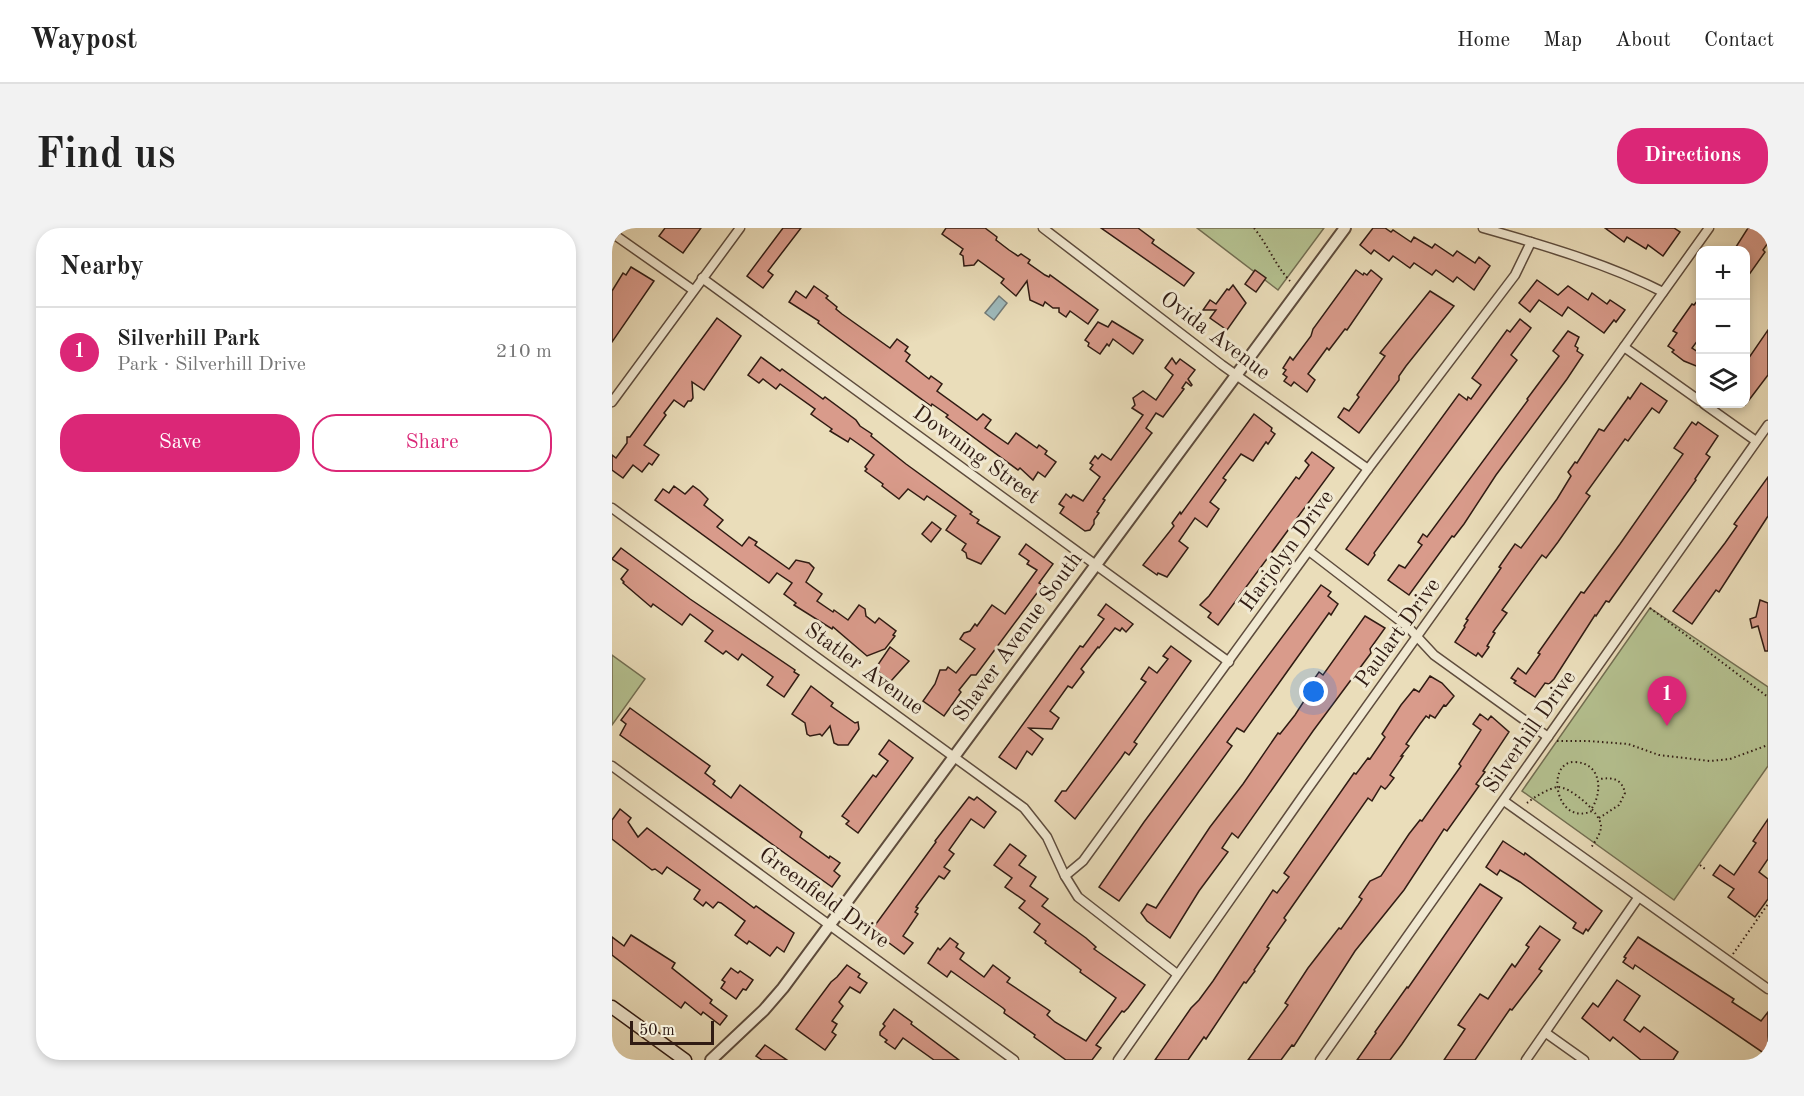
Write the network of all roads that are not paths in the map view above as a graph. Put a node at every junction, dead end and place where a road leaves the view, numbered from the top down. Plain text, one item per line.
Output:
1 (740, 228) edge
2 (1043, 228) edge
3 (1345, 228) edge
4 (1483, 228) edge
5 (1709, 228) edge
6 (612, 233) edge
7 (1531, 242) junction
8 (702, 278) junction
9 (693, 290) junction
10 (1663, 292) junction
11 (1624, 346) junction
12 (1237, 376) junction
13 (1696, 398) edge
14 (612, 402) edge
15 (1710, 408) edge
16 (1768, 425) edge
17 (1756, 441) junction
18 (1368, 469) junction
19 (612, 508) edge
20 (1309, 551) junction
21 (1095, 564) junction
22 (1417, 636) junction
23 (1229, 662) junction
24 (1547, 739) junction
25 (954, 758) junction
26 (612, 766) edge
27 (1504, 801) junction
28 (1065, 876) junction
29 (1638, 898) junction
30 (829, 924) junction
31 (1177, 974) junction
32 (1767, 987) edge
33 (612, 1007) edge
34 (1546, 1033) junction
35 (685, 1060) edge
36 (711, 1060) edge
37 (1014, 1060) edge
38 (1118, 1060) edge
39 (1320, 1060) edge
40 (1526, 1060) edge
41 (1584, 1060) edge

1 - 8 street
2 - 12 street, Ovida Avenue
3 - 12 street, Shaver Avenue South
4 - 7 street
5 - 10 street, Paulart Drive
6 - 9 street
7 - 10 street
7 - 18 street, Harjolyn Drive
8 - 9 street
8 - 21 street, Downing Street
9 - 14 street
10 - 11 street, Paulart Drive
11 - 13 street
11 - 22 street, Paulart Drive
12 - 18 street, Ovida Avenue
12 - 21 street, Shaver Avenue South
15 - 17 street
16 - 17 street, Silverhill Drive
17 - 24 street, Silverhill Drive
18 - 20 street, Harjolyn Drive
19 - 25 street, Statler Avenue
20 - 22 street
20 - 23 street, Harjolyn Drive
21 - 23 street, Downing Street
21 - 25 street, Shaver Avenue South
22 - 24 street
22 - 31 street, Paulart Drive
23 - 28 street, Harjolyn Drive
24 - 27 street, Silverhill Drive
25 - 28 street, Statler Avenue
25 - 30 street, Shaver Avenue South
26 - 30 street, Greenfield Drive
27 - 29 street
27 - 39 street, Silverhill Drive
28 - 31 street, Statler Avenue
29 - 32 street
29 - 34 street
30 - 36 street, Shaver Avenue South
30 - 37 street, Greenfield Drive
31 - 38 street, Paulart Drive
33 - 35 main road
34 - 40 street
34 - 41 street

